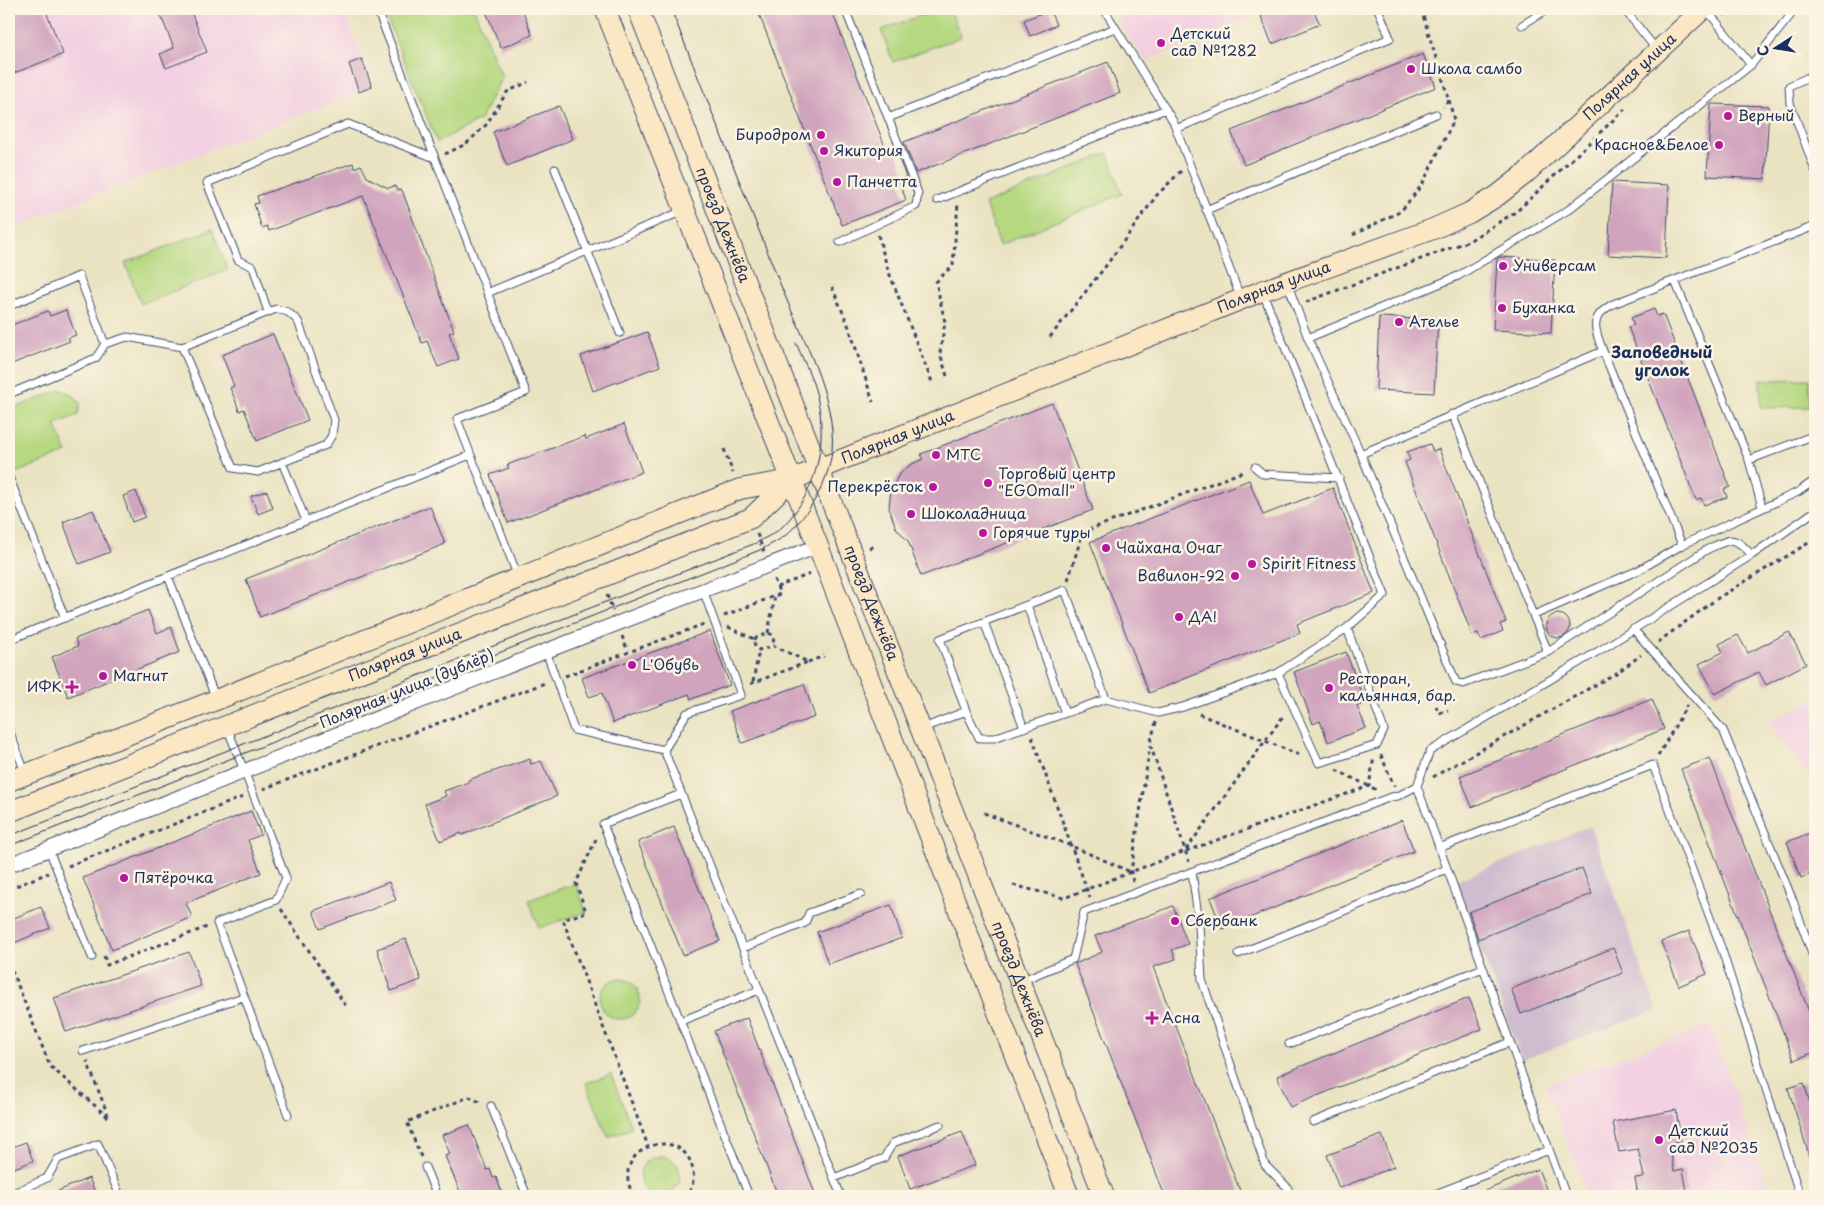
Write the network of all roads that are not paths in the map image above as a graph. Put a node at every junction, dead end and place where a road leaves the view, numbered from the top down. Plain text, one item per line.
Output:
1 (377, 9) edge
2 (605, 9) edge
3 (638, 9) edge
4 (845, 9) edge
5 (1104, 9) edge
6 (1378, 9) edge
7 (1548, 9) edge
8 (1624, 9) edge
9 (1705, 9) edge
10 (1801, 9) edge
11 (1522, 25) dead end
12 (1115, 28) junction
13 (1657, 50) junction
14 (1751, 65) junction
15 (1815, 74) edge
16 (1166, 110) junction
17 (1436, 114) road end
18 (888, 118) junction
19 (1176, 129) junction
20 (435, 158) junction
21 (555, 169) dead end
22 (1815, 170) edge
23 (937, 200) dead end
24 (684, 210) junction
25 (1206, 210) junction
26 (1815, 226) edge
27 (840, 242) dead end
28 (588, 251) junction
29 (1676, 281) junction
30 (1287, 282) junction
31 (1262, 291) junction
32 (487, 293) junction
33 (1241, 299) junction
34 (9, 306) edge
35 (268, 312) junction
36 (620, 333) dead end
37 (1308, 338) junction
38 (105, 344) junction
39 (182, 347) junction
40 (1603, 351) junction
41 (9, 394) edge
42 (1452, 414) junction
43 (1815, 435) edge
44 (1361, 454) junction
45 (470, 455) junction
46 (1749, 460) junction
47 (282, 462) junction
48 (1252, 468) road end
49 (818, 470) junction
50 (9, 477) edge
51 (1339, 478) junction
52 (792, 480) junction
53 (1815, 480) edge
54 (1762, 507) junction
55 (1815, 512) edge
56 (306, 521) junction
57 (1682, 545) junction
58 (818, 546) junction
59 (1752, 555) junction
60 (168, 576) junction
61 (518, 578) junction
62 (703, 590) junction
63 (1027, 605) junction
64 (1534, 615) junction
65 (65, 618) junction
66 (984, 622) junction
67 (1347, 628) junction
68 (1633, 629) junction
69 (9, 640) edge
70 (546, 651) junction
71 (1548, 652) junction
72 (1278, 673) junction
73 (1106, 699) junction
74 (216, 700) junction
75 (966, 711) junction
76 (1065, 713) junction
77 (227, 726) junction
78 (1026, 727) junction
79 (921, 729) junction
80 (9, 730) edge
81 (664, 750) junction
82 (246, 772) junction
83 (17, 777) edge
84 (1417, 786) junction
85 (681, 794) junction
86 (9, 812) edge
87 (1439, 848) junction
88 (49, 850) junction
89 (9, 865) edge
90 (1446, 869) junction
91 (1192, 872) junction
92 (861, 894) dead end
93 (743, 948) junction
94 (1238, 954) dead end
95 (92, 957) dead end
96 (1815, 962) edge
97 (1483, 968) junction
98 (1020, 981) junction
99 (759, 990) junction
100 (243, 996) junction
101 (681, 1021) junction
102 (1510, 1042) junction
103 (1289, 1044) dead end
104 (83, 1051) road end
105 (491, 1106) dead end
106 (288, 1115) dead end
107 (1313, 1122) dead end
108 (940, 1125) dead end
109 (1549, 1150) junction
110 (425, 1167) road end
111 (834, 1178) junction
112 (9, 1195) edge
113 (120, 1196) edge
114 (437, 1196) edge
115 (526, 1196) edge
116 (749, 1196) edge
117 (841, 1196) edge
118 (1069, 1196) edge
119 (1104, 1196) edge
120 (1292, 1196) edge
121 (1430, 1196) edge
122 (1566, 1196) edge
123 (1800, 1196) edge

1 - 20 lane
2 - 24 main road, проезд Дежнёва
3 - 49 main road, проезд Дежнёва
4 - 18 lane
5 - 12 lane
6 - 19 lane
7 - 11 lane
8 - 13 lane
9 - 13 main road, Полярная улица
9 - 14 lane
10 - 14 lane
12 - 16 lane
12 - 18 lane
13 - 30 main road, Полярная улица
14 - 37 lane
15 - 22 lane
16 - 19 lane
16 - 23 lane
17 - 25 lane
18 - 27 lane
19 - 25 lane
20 - 32 lane
20 - 35 lane
21 - 28 lane
24 - 28 lane
24 - 52 main road, проезд Дежнёва
25 - 33 lane
26 - 29 lane
28 - 32 lane
28 - 36 lane
29 - 40 lane
29 - 46 lane
30 - 31 main road, Полярная улица
30 - 37 lane
31 - 33 main road, Полярная улица
31 - 51 lane
32 - 45 lane
33 - 49 main road, Полярная улица
34 - 38 lane
35 - 39 lane
35 - 47 lane
37 - 44 lane
38 - 39 lane
38 - 41 lane
39 - 47 lane
40 - 42 lane
40 - 57 lane
42 - 44 lane
42 - 64 lane
43 - 46 lane
44 - 71 lane
45 - 56 lane
45 - 61 lane
46 - 54 lane
47 - 56 lane
48 - 51 lane
49 - 52 main road, Полярная улица
49 - 79 main road, проезд Дежнёва
50 - 65 lane
51 - 67 lane
52 - 58 main road, проезд Дежнёва
52 - 61 main road, Полярная улица
52 - 77 main road, Полярная улица
53 - 54 lane
54 - 57 lane
55 - 59 lane
56 - 60 lane
57 - 64 lane
58 - 62 street, Полярная улица (дублёр)
58 - 118 main road, проезд Дежнёва
59 - 68 lane
59 - 71 lane
60 - 65 lane
60 - 74 lane
61 - 74 main road, Полярная улица
62 - 70 street, Полярная улица (дублёр)
62 - 81 lane
63 - 66 lane
63 - 73 lane
63 - 76 lane
64 - 71 lane
65 - 69 lane
66 - 75 lane
66 - 78 lane
67 - 72 lane
67 - 72 lane
68 - 84 lane
68 - 96 lane
70 - 81 lane
70 - 82 street, Полярная улица (дублёр)
72 - 73 lane
73 - 76 lane
74 - 83 main road, Полярная улица
75 - 78 lane
75 - 79 lane
76 - 78 lane
77 - 82 lane
77 - 86 main road, Полярная улица
79 - 98 main road, проезд Дежнёва
80 - 83 lane
81 - 85 lane
82 - 88 street, Полярная улица (дублёр)
82 - 100 lane
84 - 87 lane
84 - 91 lane
85 - 93 lane
85 - 101 lane
87 - 90 lane
87 - 123 lane
88 - 89 street, Полярная улица (дублёр)
88 - 95 lane
90 - 94 lane
90 - 97 lane
91 - 98 lane
91 - 120 lane
92 - 93 lane
93 - 99 lane
97 - 102 lane
97 - 103 lane
98 - 119 main road, проезд Дежнёва
99 - 101 lane
99 - 111 lane
100 - 104 lane
100 - 106 lane
101 - 116 lane
102 - 107 lane
102 - 109 lane
105 - 115 lane
108 - 111 lane
109 - 121 lane
109 - 122 lane
110 - 114 lane
111 - 117 lane
112 - 113 lane

